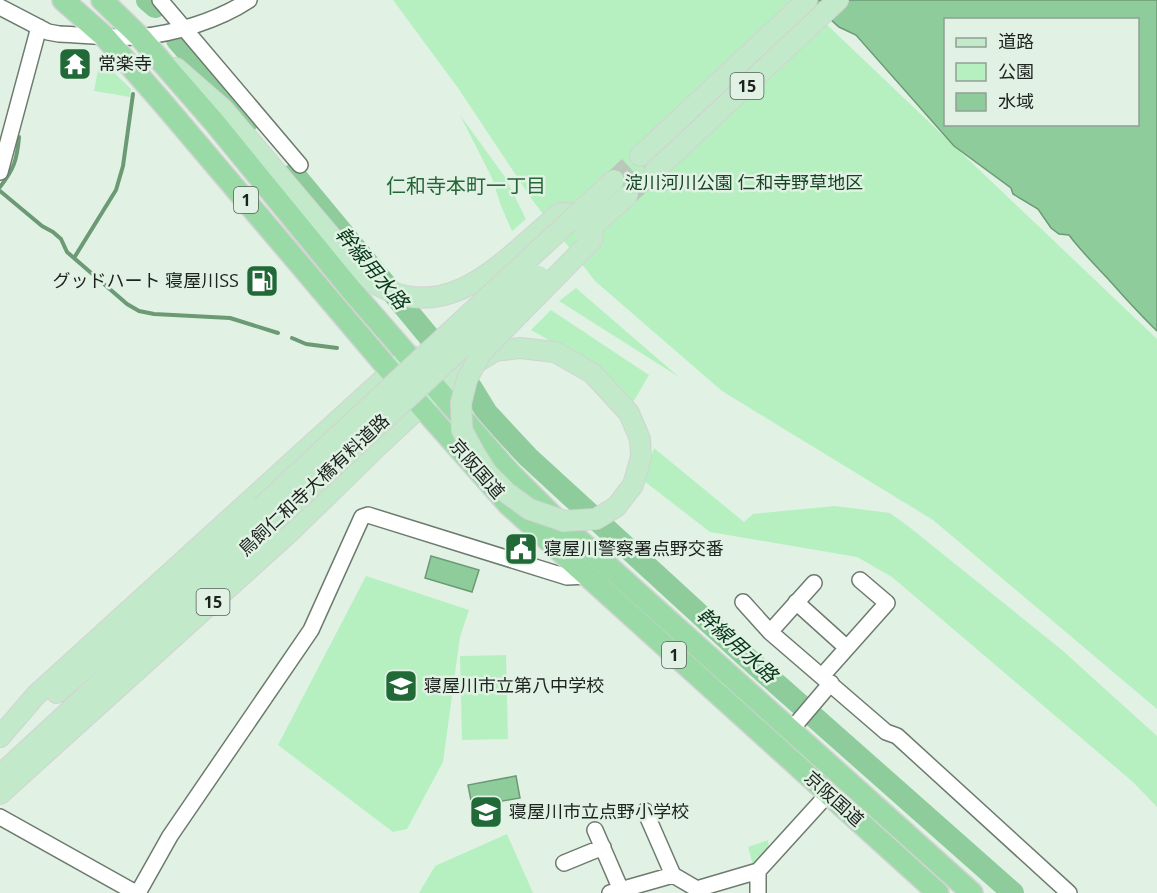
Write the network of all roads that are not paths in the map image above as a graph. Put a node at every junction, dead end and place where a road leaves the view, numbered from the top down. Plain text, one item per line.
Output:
1 (63, 0) edge
2 (102, 0) edge
3 (160, 0) edge
4 (249, 0) edge
5 (807, 0) edge
6 (838, 0) edge
7 (0, 7) edge
8 (39, 27) junction
9 (185, 28) junction
10 (104, 36) junction
11 (140, 37) junction
12 (269, 146) junction
13 (640, 156) tunnel mouth
14 (300, 165) dead end
15 (655, 171) tunnel mouth
16 (0, 172) edge
17 (614, 180) tunnel mouth
18 (628, 195) tunnel mouth
19 (586, 220) junction
20 (410, 355) junction
21 (391, 372) junction
22 (438, 390) junction
23 (422, 406) junction
24 (268, 515) junction
25 (587, 576) junction
26 (860, 580) dead end
27 (814, 583) dead end
28 (743, 602) dead end
29 (796, 602) junction
30 (770, 632) junction
31 (847, 648) junction
32 (826, 679) junction
33 (796, 724) junction
34 (0, 739) edge
35 (0, 775) edge
36 (0, 794) edge
37 (828, 794) junction
38 (645, 811) dead end
39 (0, 817) edge
40 (595, 830) dead end
41 (603, 847) junction
42 (564, 863) dead end
43 (758, 871) junction
44 (672, 875) junction
45 (714, 889) edge
46 (615, 891) edge
47 (131, 892) edge
48 (758, 893) edge
49 (938, 893) edge
50 (972, 893) edge
51 (1070, 893) edge

1 - 10 highway, 京阪国道 / 1
2 - 11 highway, 京阪国道 / 1
3 - 9 street
4 - 9 street
5 - 13 main road, 15
6 - 15 main road, 15
7 - 8 street
8 - 10 street
8 - 16 street
9 - 11 street
9 - 12 street
10 - 11 street
10 - 21 highway, 京阪国道 / 1
11 - 12 main road
11 - 20 highway, 京阪国道 / 1
12 - 14 street
12 - 19 main road
17 - 19 main road, 鳥飼仁和寺大橋有料道路 / 15, bridge
18 - 19 main road, 鳥飼仁和寺大橋有料道路 / 15, bridge
19 - 22 main road, 15, bridge
19 - 24 main road, 鳥飼仁和寺大橋有料道路 / 15, bridge
20 - 21 main road, 15
20 - 22 highway, 京阪国道 / 1
21 - 23 highway, 京阪国道 / 1
21 - 34 main road, 15
22 - 23 main road, 15
22 - 33 highway, 京阪国道 / 1
23 - 25 highway, 京阪国道 / 1
23 - 36 main road, 15
24 - 34 main road, 鳥飼仁和寺大橋有料道路 / 15
24 - 35 main road, 鳥飼仁和寺大橋有料道路 / 15
25 - 37 highway, 京阪国道 / 1
25 - 47 street
26 - 31 street
27 - 29 street
28 - 30 street
29 - 30 street
29 - 31 street
30 - 32 street
31 - 32 street
32 - 33 street
32 - 51 street
33 - 50 highway, 京阪国道 / 1
37 - 43 street
37 - 49 highway, 京阪国道 / 1
38 - 44 street
39 - 47 street
40 - 41 street
41 - 42 street
41 - 46 street
43 - 45 street
43 - 48 street
44 - 45 street
44 - 46 street

